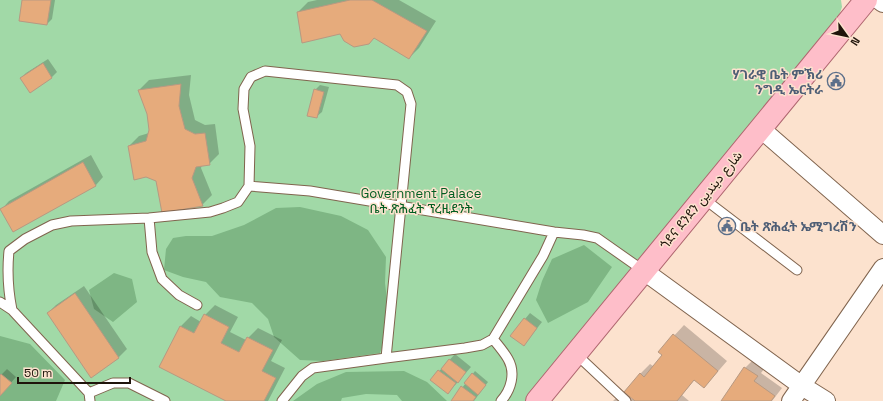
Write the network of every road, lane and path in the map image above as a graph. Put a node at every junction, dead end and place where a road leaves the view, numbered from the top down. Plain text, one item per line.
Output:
1 (866, 0) edge
2 (879, 0) edge
3 (883, 3) edge
4 (760, 128) junction
5 (249, 186) junction
6 (703, 198) junction
7 (401, 205) junction
8 (149, 218) junction
9 (554, 232) junction
10 (883, 235) edge
11 (10, 251) junction
12 (0, 257) edge
13 (883, 268) edge
14 (644, 270) junction
15 (797, 270) dead end
16 (0, 302) edge
17 (197, 305) dead end
18 (12, 310) junction
19 (493, 339) junction
20 (576, 354) junction
21 (386, 358) junction
22 (802, 386) junction
23 (90, 397) edge
24 (165, 401) edge
25 (282, 401) edge
26 (501, 401) edge
27 (537, 401) edge
28 (626, 401) edge
29 (791, 401) edge
30 (826, 401) edge

1 - 4 main road, ጎደና ደንደን شارع ديندين
2 - 3 street
4 - 6 main road, ጎደና ደንደን شارع ديندين
4 - 10 street
5 - 7 lane
5 - 7 lane
5 - 8 lane
6 - 14 main road, ጎደና ደንደን شارع ديندين
6 - 15 lane
7 - 9 lane
7 - 21 lane
8 - 11 lane
8 - 17 lane
9 - 14 lane
9 - 19 lane
11 - 12 lane
11 - 18 lane
13 - 22 street
14 - 20 main road, ጎደና ደንደን شارع ديندين
14 - 22 street
16 - 18 lane
18 - 23 lane
19 - 21 lane
19 - 26 lane
20 - 27 main road, ጎደና ደንደን شارع ديندين
20 - 28 lane
21 - 25 lane
22 - 29 street
22 - 30 street
23 - 24 lane

